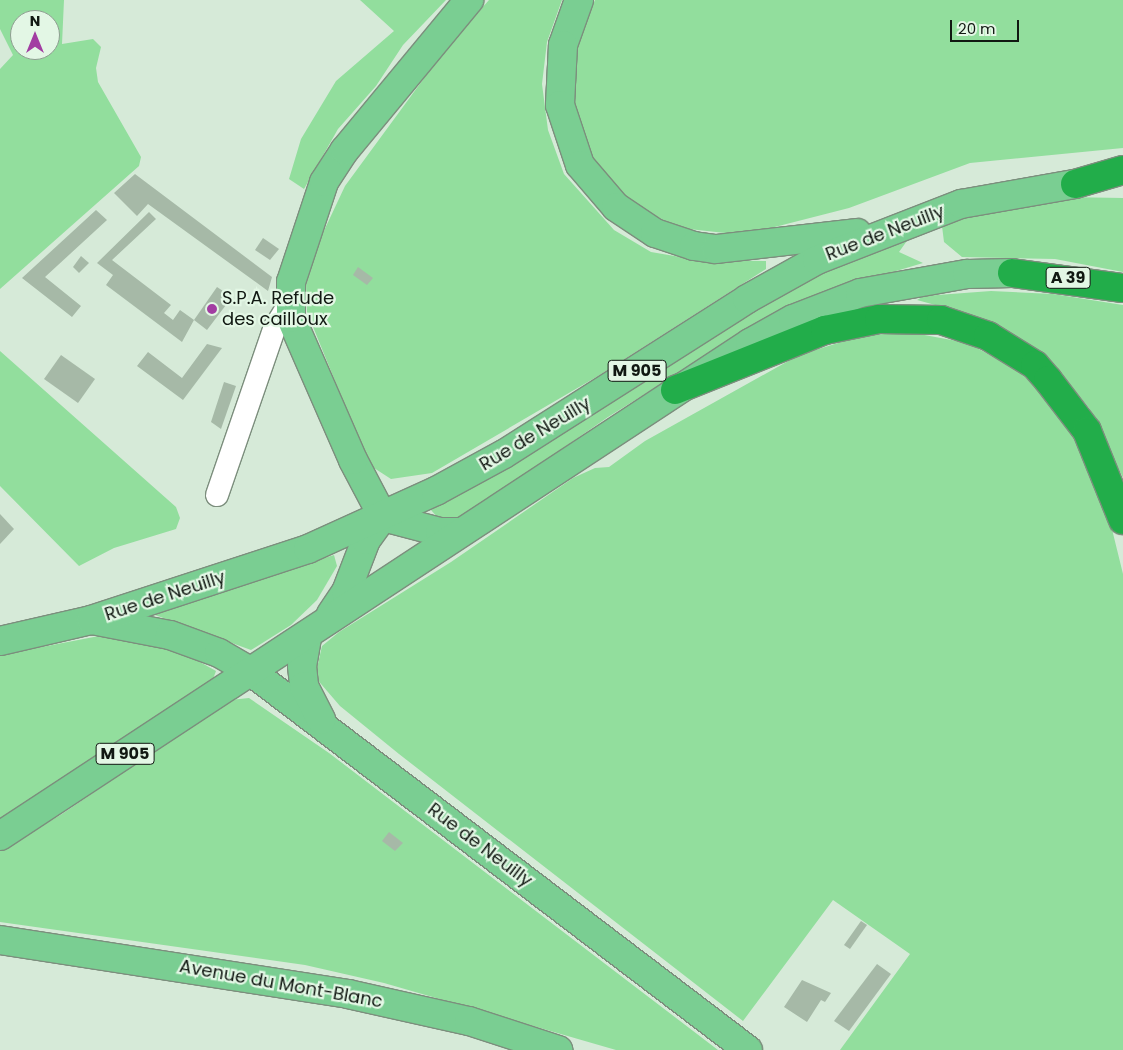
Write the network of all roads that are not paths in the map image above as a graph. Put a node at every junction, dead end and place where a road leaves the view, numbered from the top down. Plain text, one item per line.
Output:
1 (468, 0) edge
2 (579, 0) edge
3 (1123, 170) edge
4 (1123, 183) edge
5 (1075, 184) junction
6 (893, 228) junction
7 (1012, 274) joint
8 (1123, 288) edge
9 (289, 305) junction
10 (675, 390) junction
11 (218, 495) dead end
12 (383, 517) junction
13 (1123, 520) edge
14 (459, 532) junction
15 (91, 620) junction
16 (316, 630) junction
17 (0, 641) edge
18 (249, 670) junction
19 (325, 728) junction
20 (0, 836) edge
21 (0, 940) edge
22 (558, 1050) edge
23 (748, 1050) edge

1 - 9 main road
2 - 6 main road
3 - 5 highway
4 - 5 highway
5 - 6 main road, Rue de Neuilly / M 905
6 - 12 main road, Rue de Neuilly / M 905
7 - 8 highway, A 39
7 - 10 main road, M 905
9 - 11 lane
9 - 12 main road
10 - 13 highway
10 - 14 main road, M 905
12 - 14 main road
12 - 15 main road, Rue de Neuilly / M 905
12 - 16 main road
14 - 16 main road, M 905
15 - 17 main road, Rue de Neuilly / M 905
15 - 18 main road, Rue de Neuilly
16 - 18 main road, M 905
16 - 19 main road
18 - 19 main road, Rue de Neuilly
18 - 20 main road, M 905
19 - 23 main road, Rue de Neuilly
21 - 22 main road, Avenue du Mont-Blanc

